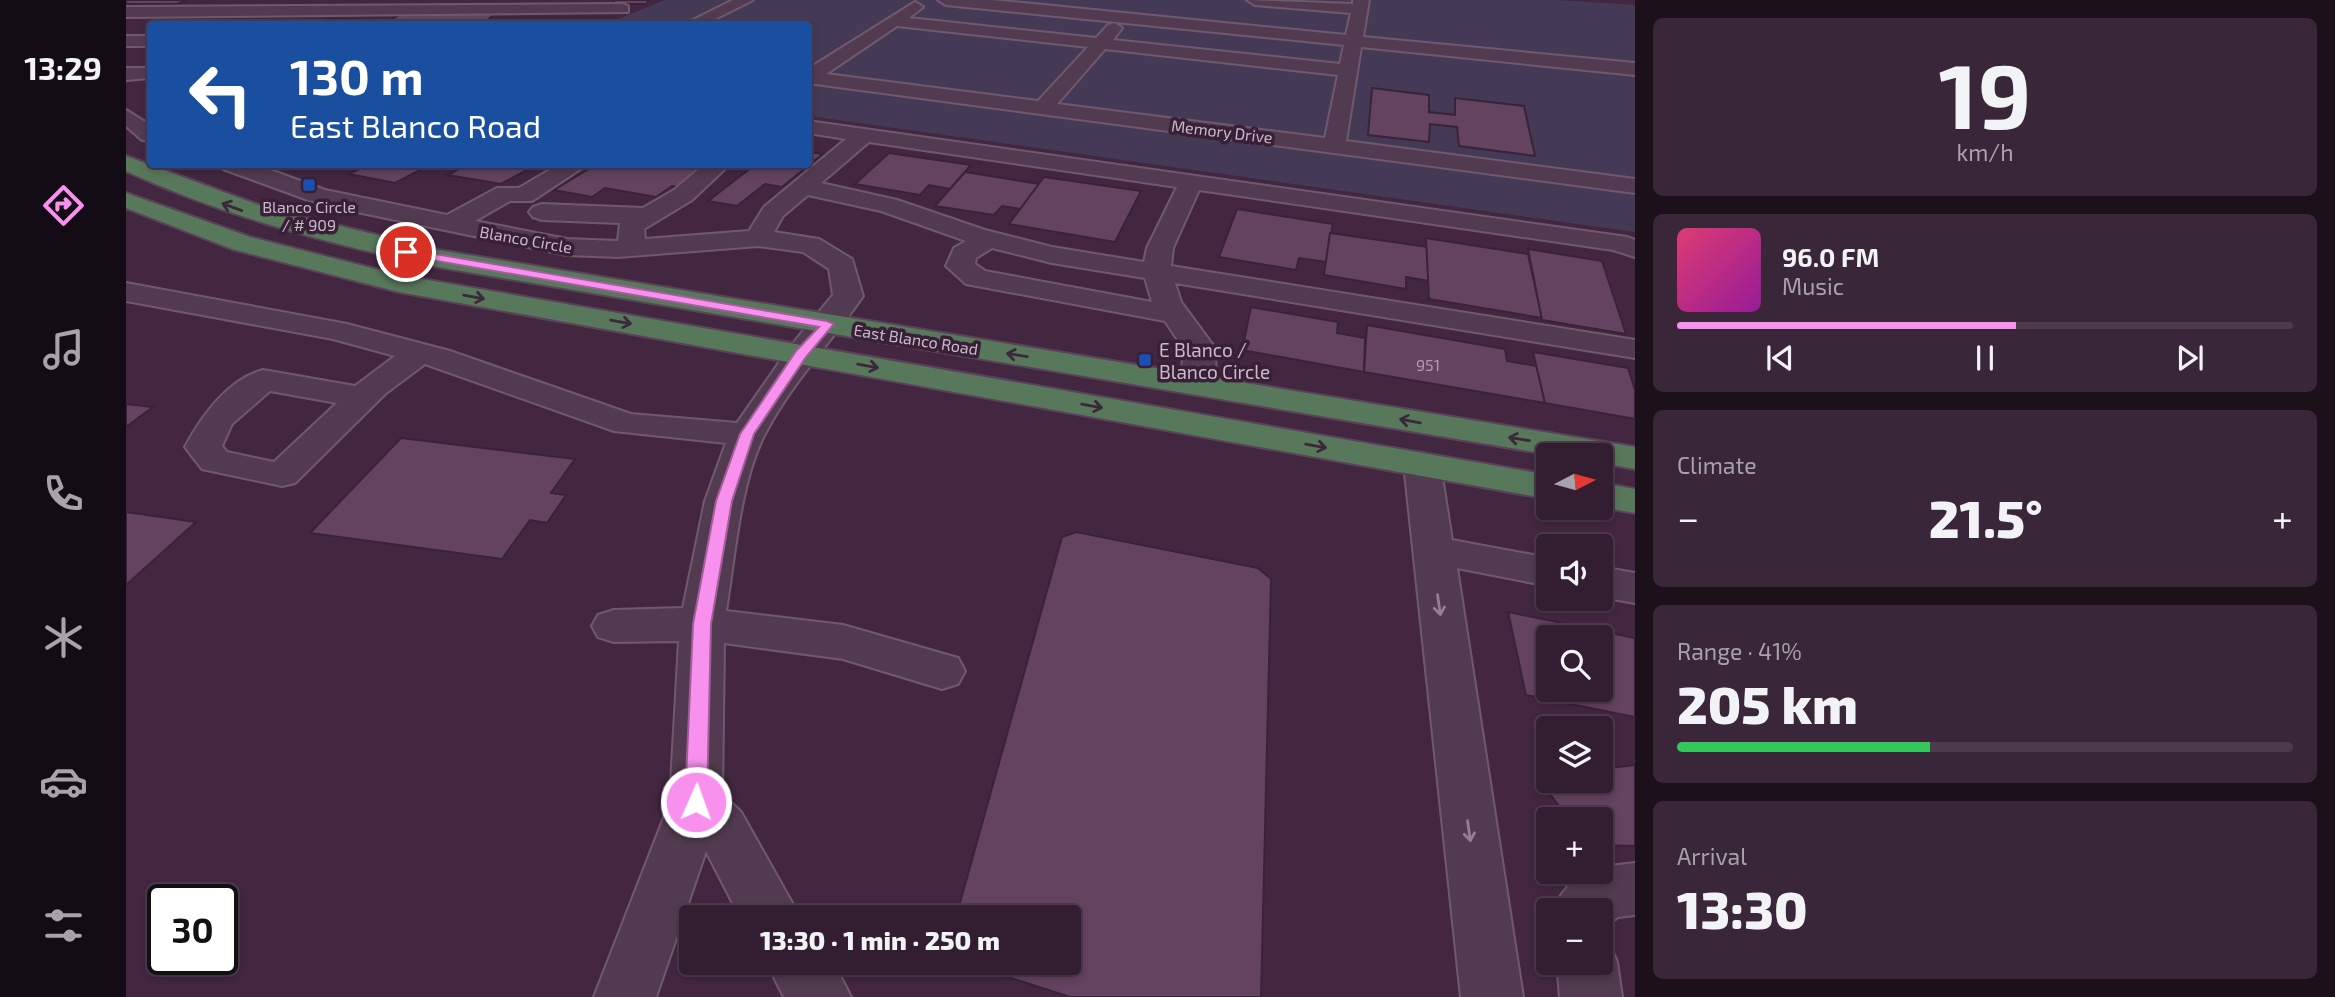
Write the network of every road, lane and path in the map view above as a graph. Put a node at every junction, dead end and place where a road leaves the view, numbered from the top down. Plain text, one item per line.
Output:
1 (745, 0) edge
2 (926, 0) edge
3 (946, 0) edge
4 (1139, 0) edge
5 (1255, 0) edge
6 (1359, 5) edge
7 (324, 9) junction
8 (622, 9) dead end
9 (126, 12) edge
10 (1123, 17) junction
11 (597, 18) dead end
12 (304, 21) edge
13 (588, 21) edge
14 (700, 21) edge
15 (894, 21) junction
16 (126, 22) edge
17 (147, 22) edge
18 (126, 31) edge
19 (147, 31) edge
20 (1353, 40) junction
21 (126, 41) edge
22 (147, 41) edge
23 (1101, 42) junction
24 (126, 51) edge
25 (147, 51) edge
26 (126, 62) edge
27 (147, 62) edge
28 (1635, 69) edge
29 (1346, 70) junction
30 (126, 74) edge
31 (147, 74) edge
32 (812, 75) edge
33 (812, 77) edge
34 (126, 86) edge
35 (147, 86) edge
36 (1043, 108) junction
37 (812, 128) edge
38 (864, 135) junction
39 (1334, 146) junction
40 (126, 163) edge
41 (243, 168) edge
42 (570, 168) edge
43 (714, 168) edge
44 (308, 169) dead end
45 (279, 181) junction
46 (1191, 183) junction
47 (1635, 186) edge
48 (805, 187) junction
49 (128, 204) edge
50 (542, 212) dead end
51 (646, 216) junction
52 (449, 225) junction
53 (758, 238) junction
54 (988, 239) junction
55 (632, 248) junction
56 (1635, 249) edge
57 (1157, 270) junction
58 (126, 292) edge
59 (1176, 313) junction
60 (827, 324) junction
61 (1635, 349) edge
62 (420, 353) junction
63 (801, 354) junction
64 (1199, 384) junction
65 (363, 397) dead end
66 (747, 434) junction
67 (1635, 458) edge
68 (1422, 464) junction
69 (1536, 485) edge
70 (1614, 497) edge
71 (1635, 500) edge
72 (1432, 551) junction
73 (1536, 570) edge
74 (1613, 584) edge
75 (1635, 588) edge
76 (702, 624) junction
77 (614, 626) dead end
78 (942, 671) dead end
79 (696, 802) junction
80 (1635, 889) edge
81 (1598, 898) edge
82 (764, 905) edge
83 (805, 975) edge
84 (1588, 975) edge
85 (625, 997) edge
86 (820, 997) edge
87 (1492, 997) edge
88 (1591, 997) edge

1 - 14 street
2 - 15 street
3 - 10 street
4 - 10 street
5 - 6 street
6 - 20 street
7 - 8 street
7 - 9 street
7 - 12 street
10 - 20 street
10 - 23 street
11 - 13 street
15 - 23 street
15 - 32 street
16 - 17 street
18 - 19 street
20 - 28 street
20 - 29 street
21 - 22 street
23 - 29 street
23 - 36 street
24 - 25 street
26 - 27 street
29 - 39 street
30 - 31 street
33 - 36 street, Memory Drive
34 - 35 street
36 - 39 street, Memory Drive
37 - 38 street
38 - 46 street
38 - 48 street
39 - 47 street, Memory Drive
60 -> 40 highway, East Blanco Road
41 - 45 street, Blanco Circle
42 - 52 street
43 - 51 street
44 - 45 street
45 - 52 street, Blanco Circle
46 - 56 street
46 - 57 street
48 - 53 street
48 - 54 street
49 -> 63 highway, East Blanco Road
50 - 51 street
51 - 55 street
52 - 55 street, Blanco Circle
53 - 55 street, Blanco Circle
53 - 60 street, Blanco Circle
54 - 57 street
54 - 59 street
57 - 59 street
57 - 61 street
58 - 62 street
59 - 64 street
60 - 63 street, Blanco Circle
64 -> 60 highway, East Blanco Road
62 - 65 street
62 - 66 street
63 - 66 street, Blanco Circle
63 -> 68 highway, East Blanco Road
67 -> 64 highway, East Blanco Road
66 - 76 street, Blanco Circle
68 - 69 highway, East Blanco Road
68 - 72 street
70 - 71 highway
72 - 73 street
72 -> 87 street
74 - 75 street
76 - 77 street
76 - 78 street
76 - 79 street, Blanco Circle
79 - 82 street
79 - 85 street, Blanco Circle
80 - 81 street
83 - 86 street
84 - 88 street

